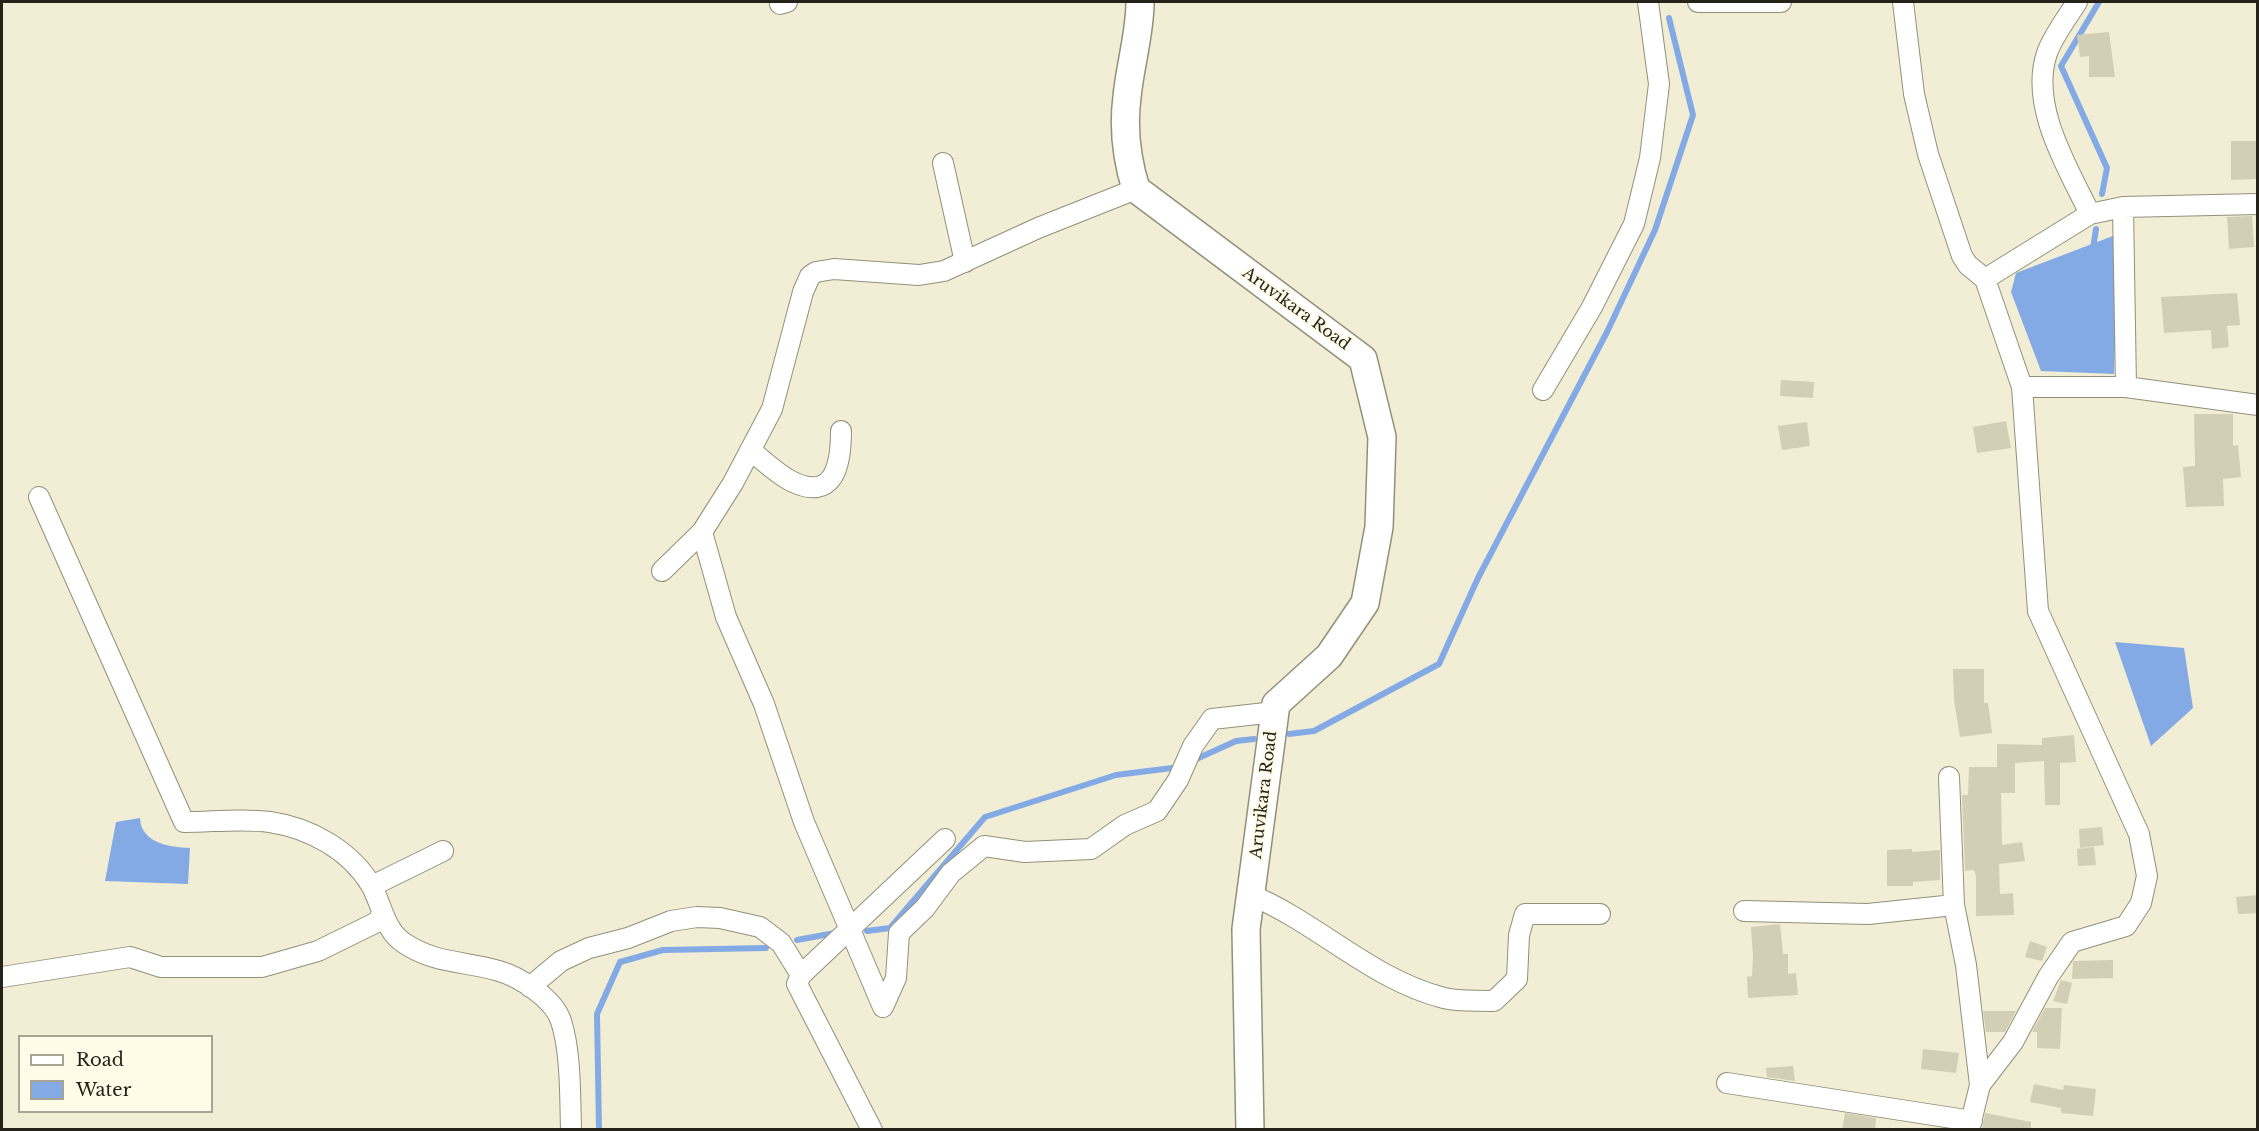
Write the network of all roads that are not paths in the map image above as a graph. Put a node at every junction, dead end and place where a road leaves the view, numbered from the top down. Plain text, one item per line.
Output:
1 (1140, 2) edge
2 (1648, 2) edge
3 (1698, 2) edge
4 (1781, 2) edge
5 (1903, 2) edge
6 (2077, 2) edge
7 (943, 163) dead end
8 (1136, 189) junction
9 (2258, 204) edge
10 (2123, 207) junction
11 (2090, 214) junction
12 (965, 262) junction
13 (1985, 279) junction
14 (2022, 387) junction
15 (2126, 387) junction
16 (1543, 390) dead end
17 (2258, 405) edge
18 (841, 430) dead end
19 (750, 450) junction
20 (39, 497) dead end
21 (702, 532) junction
22 (662, 571) dead end
23 (1275, 712) junction
24 (1949, 777) dead end
25 (945, 839) dead end
26 (443, 851) dead end
27 (372, 886) junction
28 (1251, 896) junction
29 (1954, 905) junction
30 (1744, 911) dead end
31 (382, 912) junction
32 (1600, 914) dead end
33 (850, 929) junction
34 (801, 975) junction
35 (2, 977) edge
36 (530, 987) junction
37 (1727, 1083) dead end
38 (1980, 1085) junction
39 (1970, 1125) edge
40 (571, 1130) edge
41 (872, 1130) edge
42 (1250, 1130) edge

1 - 8 main road
2 - 16 street
3 - 4 street
5 - 13 street
6 - 11 street
7 - 12 street
8 - 12 street
8 - 23 main road, Aruvikara Road
9 - 10 street
10 - 11 street
10 - 15 street
11 - 13 street
12 - 19 street
13 - 14 street
14 - 15 street
14 - 38 street
15 - 17 street
18 - 19 street
19 - 21 street
20 - 27 street
21 - 22 street
21 - 33 street
23 - 28 main road, Aruvikara Road
23 - 33 street
24 - 29 street
25 - 33 street
26 - 27 street
27 - 31 street
28 - 32 street
28 - 42 main road, Aruvikara Road
29 - 30 street
29 - 38 street
31 - 35 street
31 - 36 street
33 - 34 street
34 - 36 street
34 - 41 street
36 - 40 street
37 - 39 street
38 - 39 street

